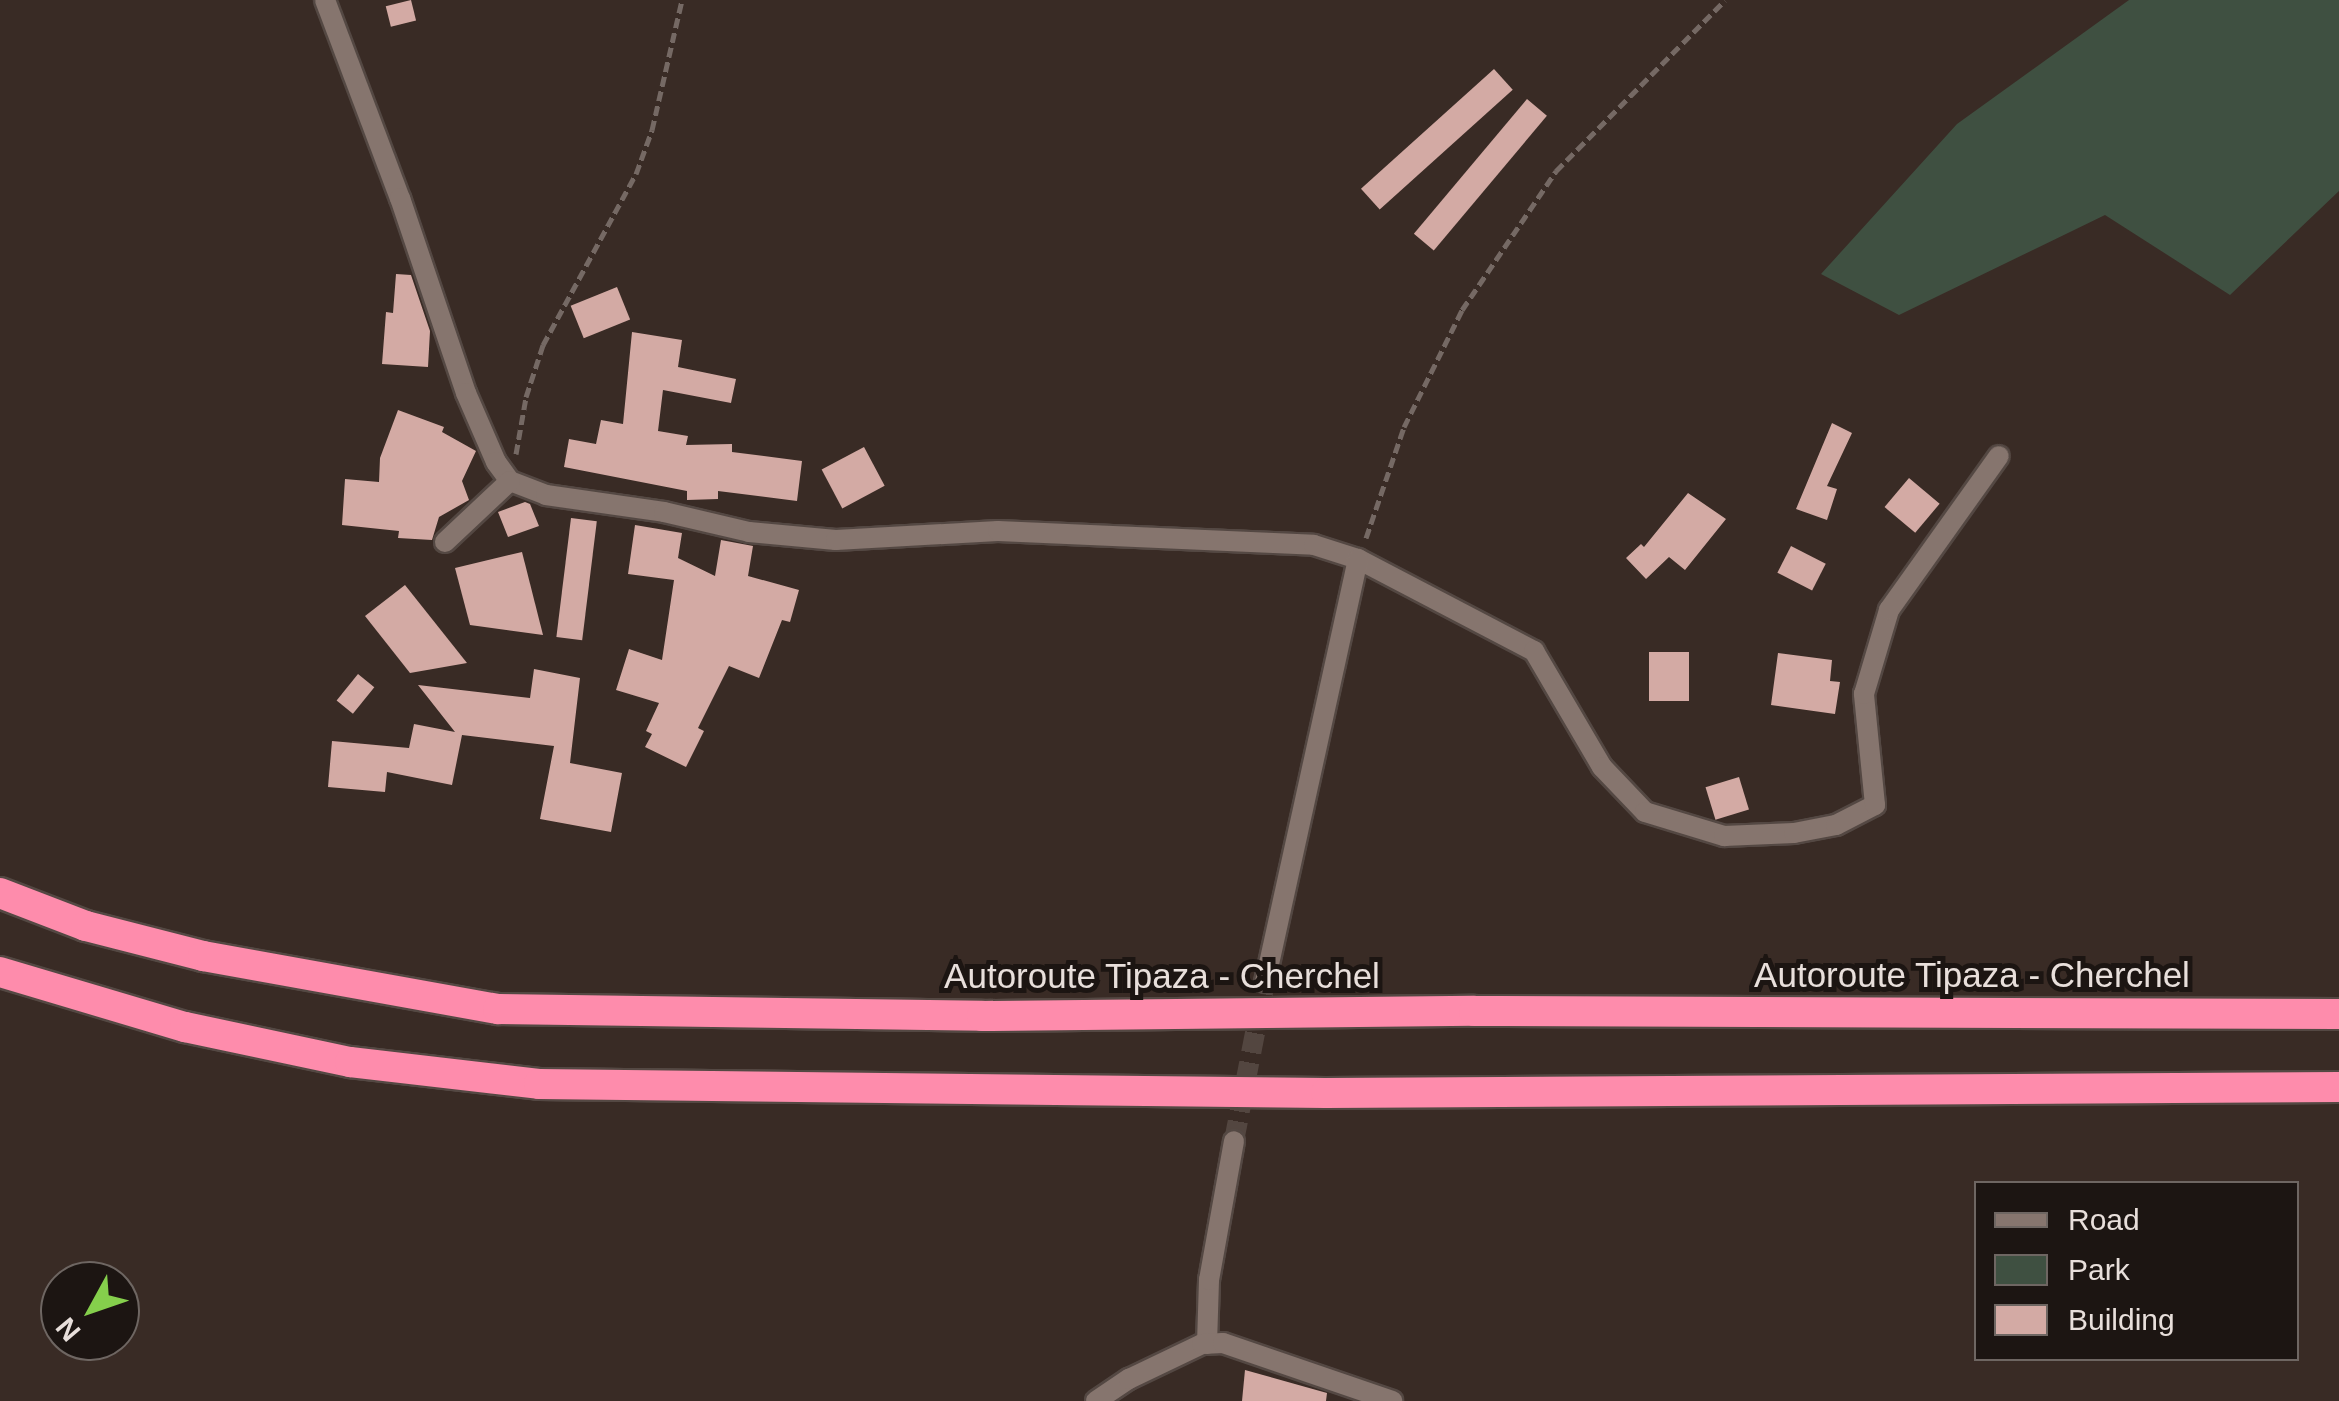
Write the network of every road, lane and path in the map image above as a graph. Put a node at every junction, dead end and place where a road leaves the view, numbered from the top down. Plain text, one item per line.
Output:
1 (325, 0) edge
2 (682, 0) edge
3 (1725, 0) edge
4 (1999, 456) dead end
5 (510, 482) junction
6 (445, 542) dead end
7 (1358, 559) junction
8 (0, 893) edge
9 (0, 972) edge
10 (1265, 982) tunnel mouth
11 (2339, 1014) edge
12 (2339, 1087) edge
13 (1234, 1141) tunnel mouth
14 (1208, 1344) junction
15 (1096, 1401) edge
16 (1392, 1401) edge

1 - 5 street
2 - 5 path
3 - 7 path
4 - 7 street
5 - 6 street
5 - 7 street
7 - 10 street
8 - 11 highway, Autoroute Tipaza - Cherchel
9 - 12 highway
13 - 14 street
14 - 15 street
14 - 16 street

